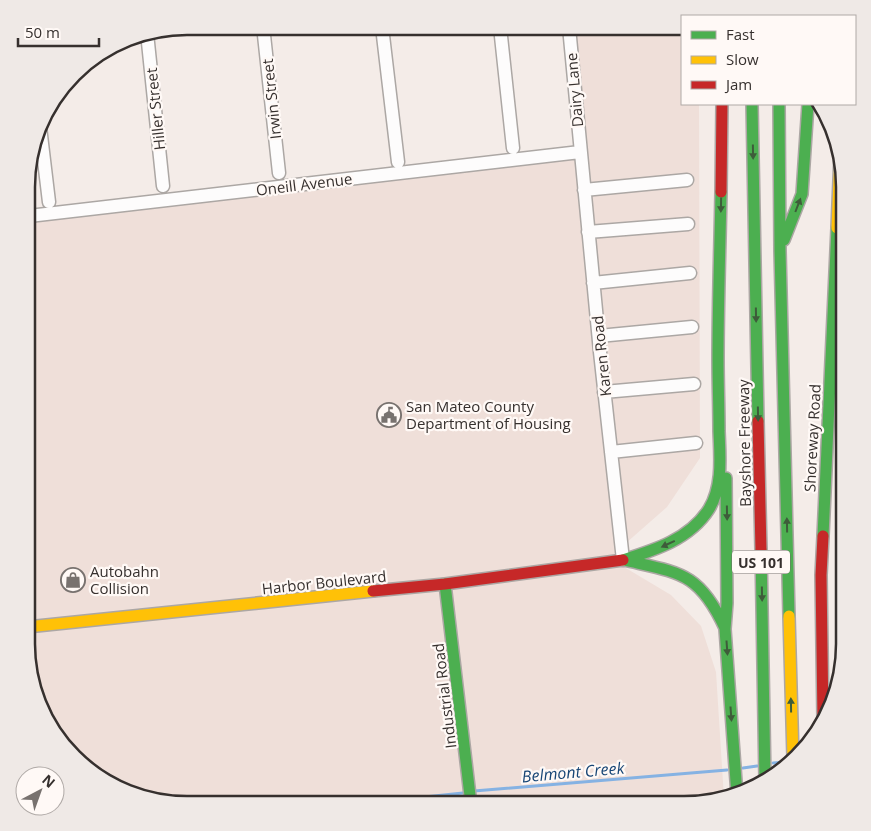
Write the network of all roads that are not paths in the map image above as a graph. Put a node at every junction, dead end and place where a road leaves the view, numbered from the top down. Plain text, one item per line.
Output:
1 (264, 35) edge
2 (383, 35) edge
3 (501, 35) edge
4 (569, 35) edge
5 (148, 40) edge
6 (722, 105) edge
7 (752, 105) edge
8 (779, 105) edge
9 (808, 105) edge
10 (42, 143) edge
11 (513, 148) dead end
12 (580, 152) junction
13 (398, 162) dead end
14 (279, 172) dead end
15 (687, 180) dead end
16 (164, 186) dead end
17 (584, 190) junction
18 (49, 202) dead end
19 (35, 215) edge
20 (688, 224) dead end
21 (588, 232) junction
22 (836, 247) edge
23 (780, 251) junction
24 (690, 273) dead end
25 (593, 283) junction
26 (692, 327) dead end
27 (598, 336) junction
28 (718, 360) junction
29 (694, 384) dead end
30 (604, 392) junction
31 (696, 443) dead end
32 (610, 452) junction
33 (623, 560) junction
34 (445, 584) junction
35 (35, 626) edge
36 (725, 629) junction
37 (824, 703) edge
38 (793, 749) edge
39 (765, 773) edge
40 (737, 786) edge
41 (470, 796) edge

1 - 14 street, Irwin Street
2 - 13 street
3 - 11 street
4 - 12 street, Dairy Lane
5 - 16 street, Hiller Street
6 -> 28 main road
7 -> 39 main road, Bayshore Freeway / US 101
8 - 23 main road, US 101
23 -> 9 main road
10 - 18 street
12 - 17 street, Karen Road
12 - 19 street, Oneill Avenue
15 - 17 street
17 - 21 street, Karen Road
20 - 21 street
21 - 25 street, Karen Road
22 - 37 main road, Shoreway Road
38 -> 23 main road, US 101
24 - 25 street
25 - 27 street, Karen Road
26 - 27 street
27 - 30 street, Karen Road
28 -> 33 main road
28 -> 36 main road
29 - 30 street
30 - 32 street, Karen Road
31 - 32 street
32 - 33 street, Karen Road
33 - 34 main road, Harbor Boulevard
33 - 36 main road
34 - 35 main road, Harbor Boulevard
34 - 41 main road, Industrial Road
36 -> 40 main road

